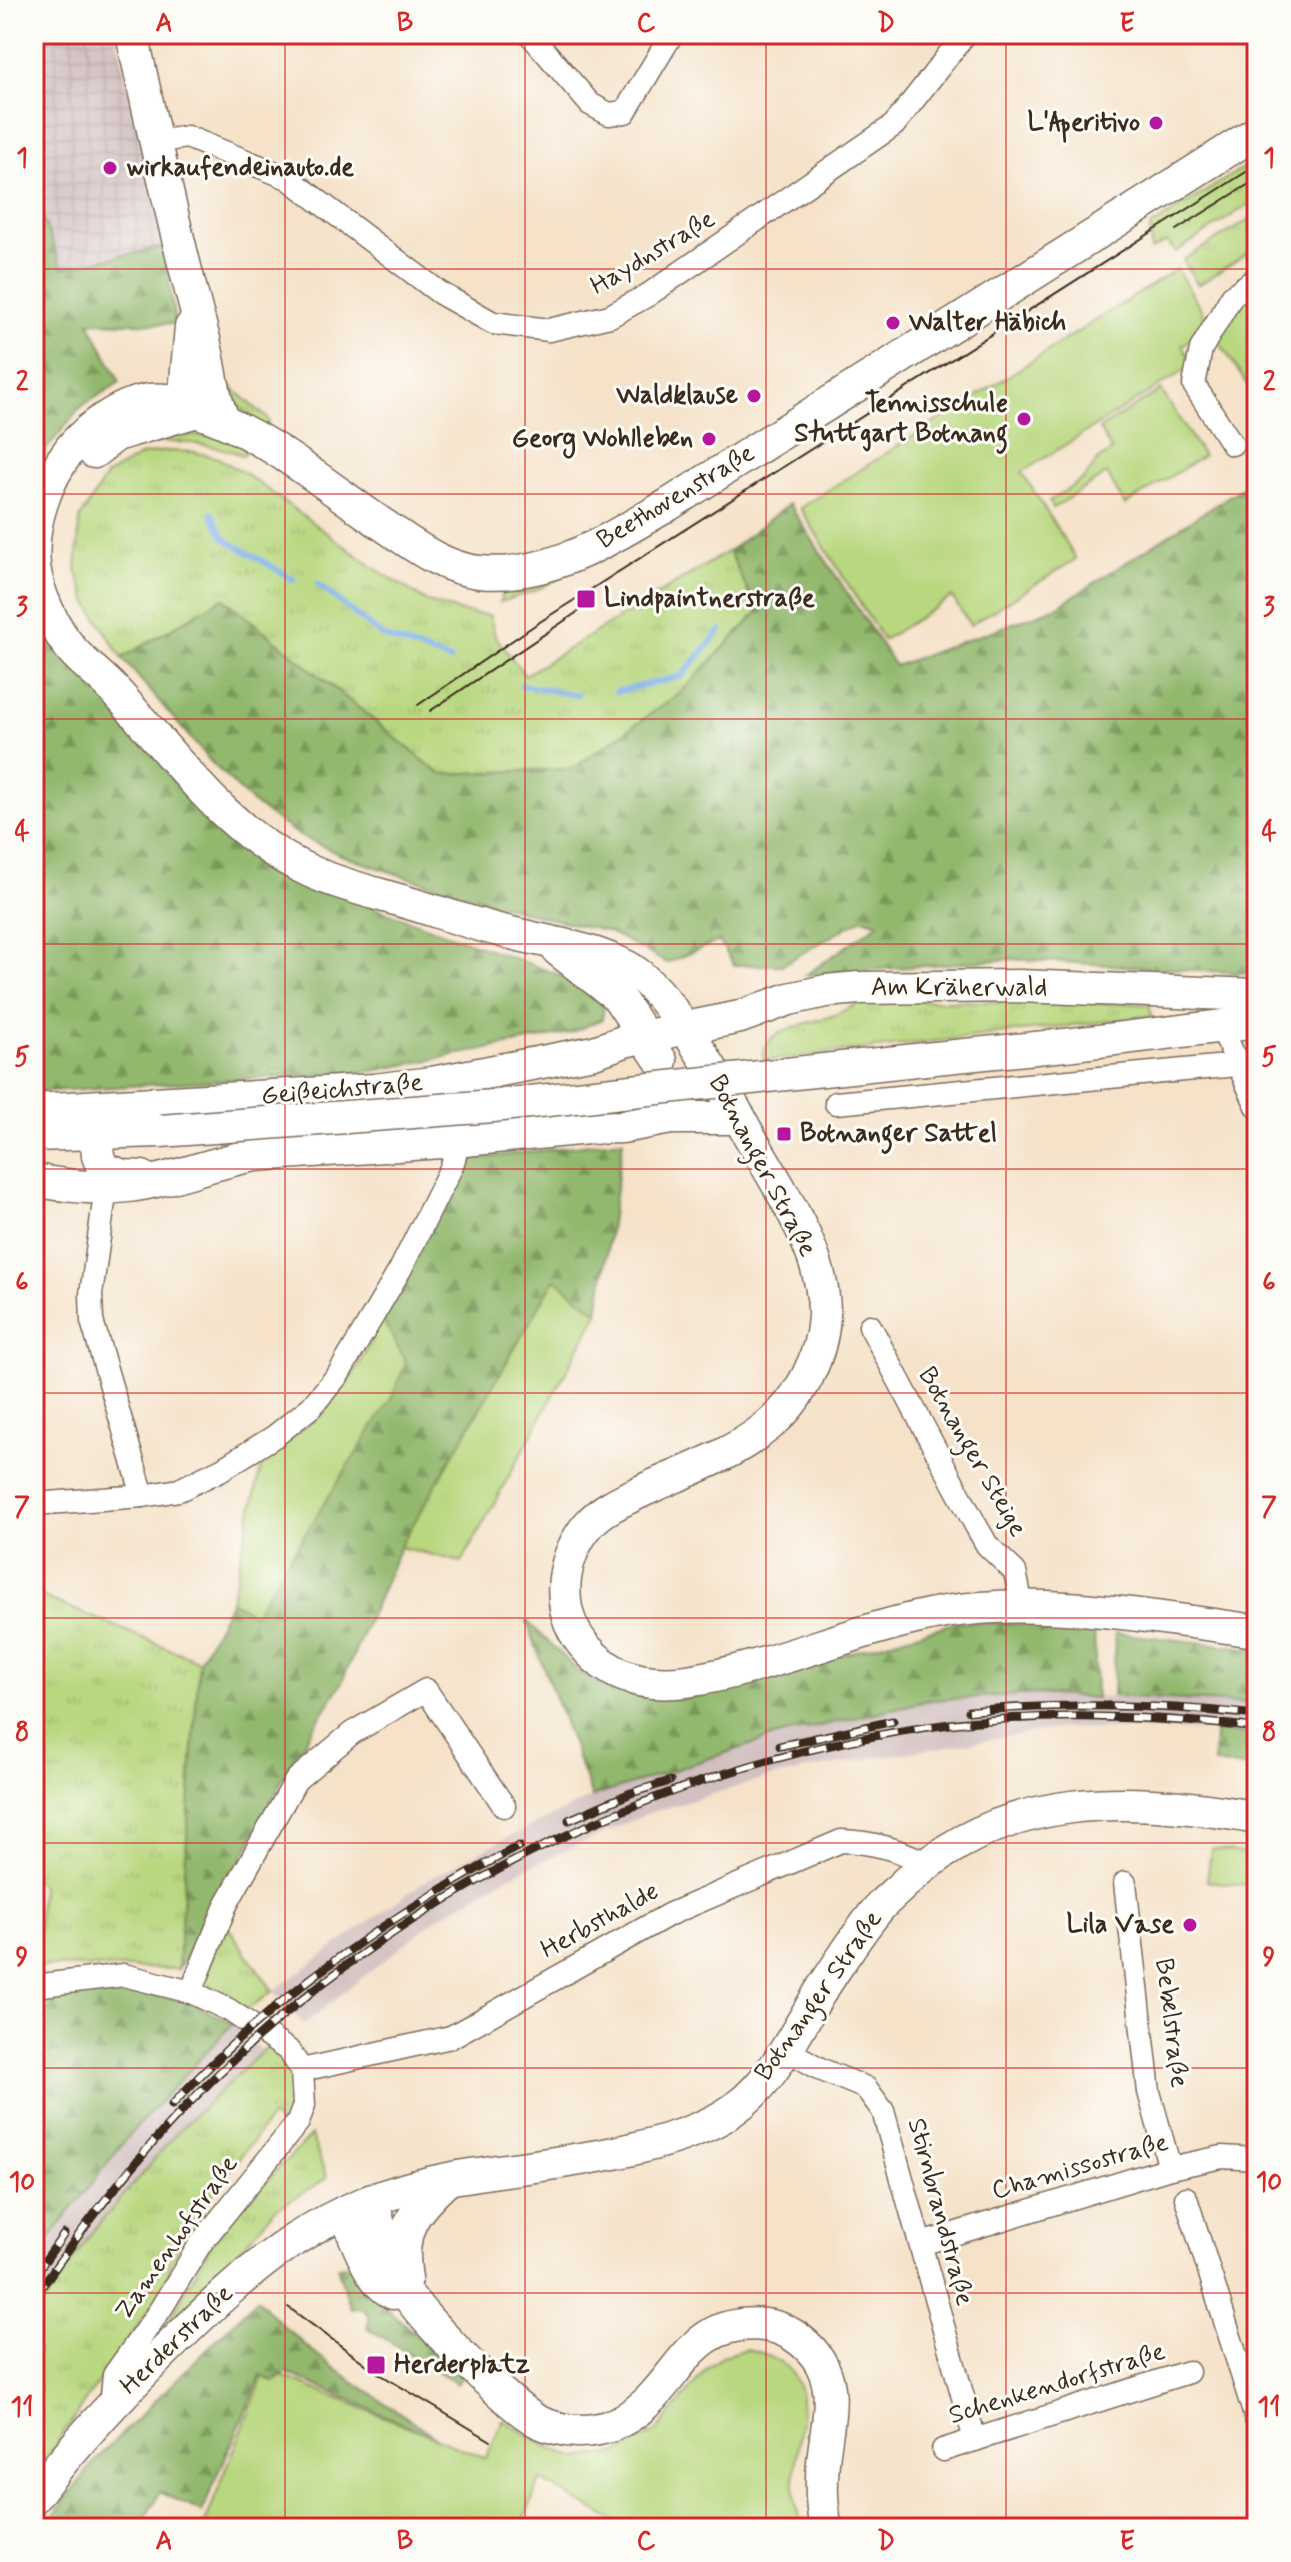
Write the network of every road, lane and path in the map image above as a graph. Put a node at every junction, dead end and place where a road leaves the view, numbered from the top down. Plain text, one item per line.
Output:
1 (132, 34) edge
2 (530, 34) edge
3 (672, 34) edge
4 (965, 34) edge
5 (1257, 132) edge
6 (156, 142) junction
7 (1257, 278) edge
8 (189, 289) junction
9 (193, 406) junction
10 (1232, 444) dead end
11 (549, 943) junction
12 (1182, 994) junction
13 (1257, 995) edge
14 (740, 1017) joint
15 (1257, 1022) edge
16 (1221, 1027) junction
17 (654, 1049) junction
18 (697, 1049) junction
19 (1237, 1065) junction
20 (836, 1103) dead end
21 (1257, 1106) edge
22 (34, 1110) edge
23 (671, 1118) junction
24 (740, 1118) junction
25 (588, 1128) junction
26 (96, 1134) junction
27 (34, 1135) edge
28 (455, 1141) junction
29 (159, 1178) junction
30 (34, 1180) edge
31 (106, 1188) junction
32 (870, 1326) dead end
33 (143, 1496) junction
34 (34, 1504) edge
35 (1022, 1606) junction
36 (1257, 1631) edge
37 (504, 1806) dead end
38 (1257, 1818) edge
39 (926, 1863) junction
40 (1125, 1883) dead end
41 (34, 1986) edge
42 (191, 1992) junction
43 (787, 2050) junction
44 (302, 2070) junction
45 (1257, 2159) edge
46 (1170, 2168) junction
47 (448, 2179) junction
48 (1186, 2198) dead end
49 (358, 2206) junction
50 (921, 2244) junction
51 (411, 2300) junction
52 (1188, 2372) dead end
53 (111, 2405) junction
54 (1257, 2422) edge
55 (975, 2440) junction
56 (943, 2450) dead end
57 (34, 2497) edge
58 (826, 2528) edge

1 - 6 main road
2 - 3 street
4 - 6 street, Haydnstraße
5 - 9 main road, Beethovenstraße
6 - 8 main road
7 - 10 street
8 - 9 main road
8 - 9 main road
9 - 11 main road, Botnanger Straße
11 - 17 main road
11 - 18 main road, Botnanger Straße
12 - 13 main road, Am Kräherwald
12 - 14 main road, Am Kräherwald
12 - 16 main road
14 - 18 main road, Geißeichstraße
15 - 16 main road
16 - 19 street
16 - 26 main road, Geißeichstraße, bridge
17 - 18 main road, Geißeichstraße
17 - 22 main road, Geißeichstraße
17 - 25 main road
18 - 23 main road
18 - 24 main road, Botnanger Straße
19 - 20 street
19 - 21 street
23 - 24 main road
23 - 25 main road
24 - 35 main road, Botnanger Straße
25 - 28 main road
26 - 27 main road, Geißeichstraße
26 - 29 main road
28 - 29 main road
28 - 33 street
29 - 31 main road
30 - 31 main road
31 - 33 street
32 - 35 street, Botnanger Steige
33 - 34 street
35 - 36 main road, Botnanger Straße
37 - 42 street
38 - 39 main road, Botnanger Straße
39 - 43 main road, Botnanger Straße
39 - 44 street, Herbsthalde
40 - 46 street, Bebelstraße
41 - 42 street
42 - 44 street
43 - 47 main road, Botnanger Straße
43 - 50 street, Stirnbrandstraße
44 - 53 street, Zamenhofstraße
45 - 46 street, Chamissostraße
46 - 50 street, Chamissostraße
47 - 49 main road, Botnanger Straße
47 - 51 main road
48 - 54 street
49 - 51 main road
49 - 53 main road, Herderstraße
50 - 55 street, Stirnbrandstraße
51 - 58 main road
52 - 55 street, Schenkendorfstraße
53 - 57 main road, Herderstraße
55 - 56 street, Schenkendorfstraße

